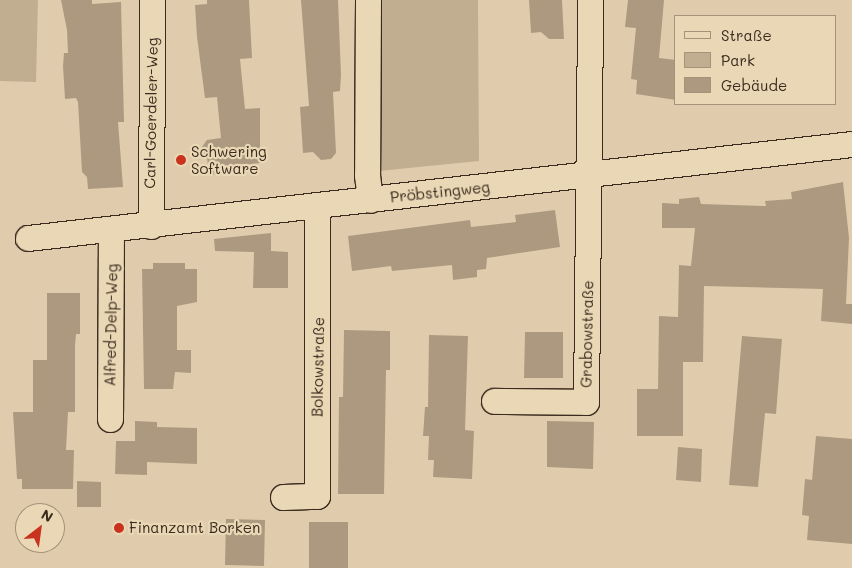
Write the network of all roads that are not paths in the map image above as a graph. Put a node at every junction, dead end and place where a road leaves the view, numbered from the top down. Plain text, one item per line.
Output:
1 (152, 0) edge
2 (368, 0) edge
3 (590, 0) edge
4 (852, 144) edge
5 (589, 175) junction
6 (370, 200) junction
7 (317, 205) junction
8 (151, 226) junction
9 (111, 231) junction
10 (28, 238) dead end
11 (494, 401) dead end
12 (110, 419) dead end
13 (283, 496) dead end

1 - 8 street, Carl-Goerdeler-Weg
2 - 6 street
3 - 5 street
4 - 5 street, Pröbstingweg
5 - 6 street, Pröbstingweg
5 - 11 street, Grabowstraße
6 - 7 street, Pröbstingweg
7 - 8 street, Pröbstingweg
7 - 13 street, Bolkowstraße
8 - 9 street, Pröbstingweg
9 - 10 street, Pröbstingweg
9 - 12 street, Alfred-Delp-Weg

